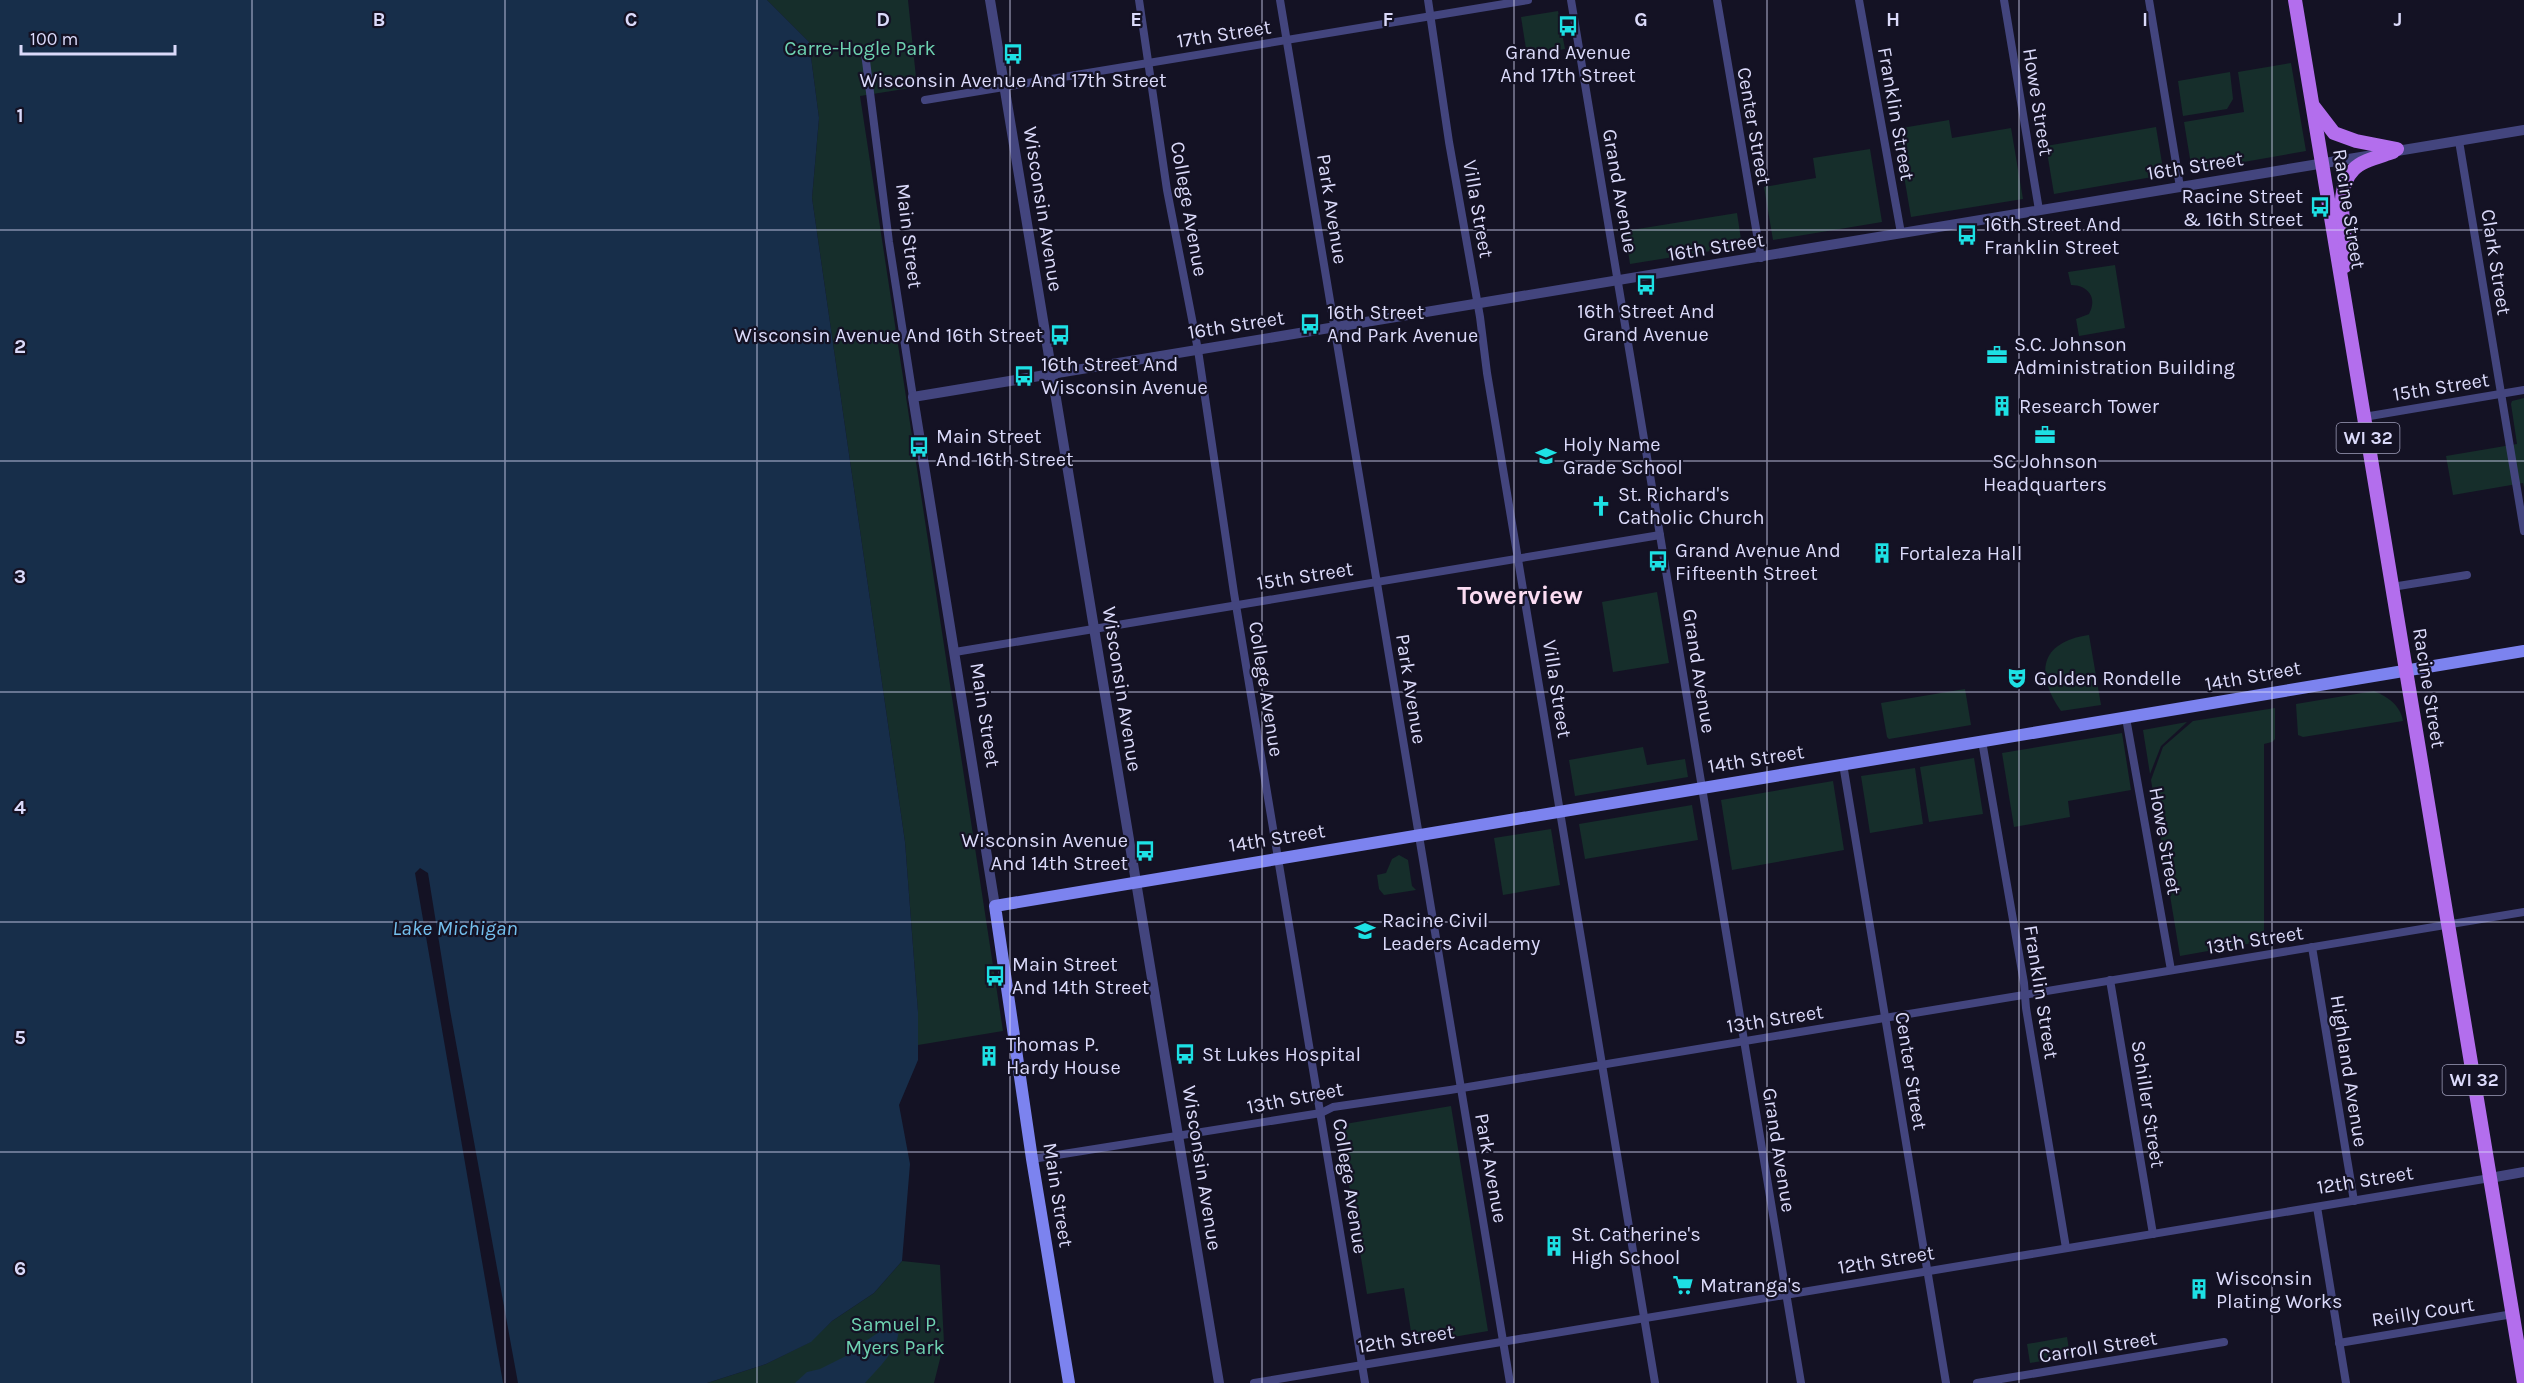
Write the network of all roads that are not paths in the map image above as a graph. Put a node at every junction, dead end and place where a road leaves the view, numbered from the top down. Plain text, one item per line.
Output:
1 (990, 0) edge
2 (1139, 0) edge
3 (1280, 0) edge
4 (1428, 0) edge
5 (1528, 0) edge
6 (1570, 0) edge
7 (1717, 0) edge
8 (1859, 0) edge
9 (2004, 0) edge
10 (2149, 0) edge
11 (2295, 0) edge
12 (1431, 18) junction
13 (1287, 40) junction
14 (865, 53) dead end
15 (1149, 63) junction
16 (1005, 87) junction
17 (926, 100) dead end
18 (2312, 104) junction
19 (2524, 130) edge
20 (2459, 141) junction
21 (2397, 151) junction
22 (2322, 164) junction
23 (2180, 187) junction
24 (2039, 210) junction
25 (1901, 233) junction
26 (1761, 258) junction
27 (2341, 279) junction
28 (1619, 281) junction
29 (1478, 305) junction
30 (1335, 327) junction
31 (1198, 350) junction
32 (1052, 374) junction
33 (2524, 390) edge
34 (2501, 394) junction
35 (914, 398) junction
36 (2364, 417) junction
37 (2524, 531) edge
38 (1660, 535) junction
39 (1518, 557) junction
40 (2467, 575) dead end
41 (1377, 581) junction
42 (2392, 587) junction
43 (1235, 604) junction
44 (1094, 628) junction
45 (2524, 651) edge
46 (956, 652) junction
47 (2406, 671) junction
48 (2126, 718) junction
49 (1982, 741) junction
50 (1843, 765) junction
51 (1702, 788) junction
52 (1560, 811) junction
53 (1419, 834) junction
54 (1278, 858) junction
55 (1136, 881) junction
56 (995, 906) junction
57 (2524, 912) edge
58 (2448, 924) junction
59 (2312, 947) junction
60 (2171, 970) junction
61 (2110, 980) junction
62 (2025, 994) junction
63 (1885, 1018) junction
64 (1744, 1041) junction
65 (1602, 1064) junction
66 (1461, 1088) junction
67 (1321, 1113) junction
68 (1178, 1135) junction
69 (1032, 1160) junction
70 (2524, 1172) edge
71 (2490, 1178) junction
72 (2354, 1200) junction
73 (2317, 1207) junction
74 (2152, 1234) junction
75 (2066, 1248) junction
76 (1927, 1271) junction
77 (1786, 1295) junction
78 (2512, 1314) junction
79 (1644, 1318) junction
80 (1503, 1342) junction
81 (2224, 1342) dead end
82 (2339, 1343) junction
83 (1362, 1365) junction
84 (1069, 1383) edge
85 (1219, 1383) edge
86 (1254, 1383) edge
87 (1365, 1383) edge
88 (1510, 1383) edge
89 (1655, 1383) edge
90 (1801, 1383) edge
91 (1946, 1383) edge
92 (1977, 1383) edge
93 (2346, 1383) edge
94 (2524, 1383) edge

1 - 16 street, Wisconsin Avenue
2 - 15 street, College Avenue
3 - 13 street, Park Avenue
4 - 12 street, Villa Street
5 - 12 street, 17th Street
6 - 28 street, Grand Avenue
7 - 26 street, Center Street
8 - 25 street, Franklin Street
9 - 24 street, Howe Street
10 - 23 street
11 - 18 main road, Racine Street / WI 32
12 - 13 street, 17th Street
12 - 29 street, Villa Street
13 - 15 street, 17th Street
13 - 30 street, Park Avenue
14 - 35 street, Main Street
15 - 16 street, 17th Street
15 - 31 street, College Avenue
16 - 17 street, 17th Street
16 - 32 street, Wisconsin Avenue
18 - 21 main road
18 - 22 main road, Racine Street / WI 32
19 - 20 street, 16th Street
20 - 21 street, 16th Street
20 - 34 street, Clark Street
21 - 22 street, 16th Street
21 - 27 main road
22 - 23 street, 16th Street
22 - 27 main road, Racine Street / WI 32
23 - 24 street, 16th Street
24 - 25 street, 16th Street
25 - 26 street, 16th Street
26 - 28 street, 16th Street
27 - 36 main road, Racine Street / WI 32
28 - 29 street, 16th Street
28 - 38 street, Grand Avenue
29 - 30 street, 16th Street
29 - 39 street, Villa Street
30 - 31 street, 16th Street
30 - 41 street, Park Avenue
31 - 32 street, 16th Street
31 - 43 street, College Avenue
32 - 35 street, 16th Street
32 - 44 street, Wisconsin Avenue
33 - 34 street, 15th Street
34 - 36 street, 15th Street
34 - 37 street, Clark Street
35 - 46 street, Main Street
36 - 42 main road, Racine Street / WI 32
38 - 39 street, 15th Street
38 - 51 street, Grand Avenue
39 - 41 street, 15th Street
39 - 52 street, Villa Street
40 - 42 street
41 - 43 street, 15th Street
41 - 53 street, Park Avenue
42 - 47 main road, Racine Street / WI 32
43 - 44 street, 15th Street
43 - 54 street, College Avenue
44 - 46 street, 15th Street
44 - 55 street, Wisconsin Avenue
45 - 47 main road, 14th Street
46 - 56 street, Main Street
47 - 48 main road, 14th Street
47 - 58 main road, Racine Street / WI 32
48 - 49 main road, 14th Street
48 - 60 street, Howe Street
49 - 50 main road, 14th Street
49 - 62 street, Franklin Street
50 - 51 main road, 14th Street
50 - 63 street, Center Street
51 - 52 main road, 14th Street
51 - 64 street, Grand Avenue
52 - 53 main road, 14th Street
52 - 65 street, Villa Street
53 - 54 main road, 14th Street
53 - 66 street, Park Avenue
54 - 55 main road, 14th Street
54 - 67 street, College Avenue
55 - 56 main road, 14th Street
55 - 68 street, Wisconsin Avenue
56 - 69 main road, Main Street
57 - 58 street, 13th Street
58 - 59 street, 13th Street
58 - 71 main road, Racine Street / WI 32
59 - 60 street, 13th Street
59 - 72 street, Highland Avenue
60 - 61 street, 13th Street
61 - 62 street, 13th Street
61 - 74 street, Schiller Street
62 - 63 street, 13th Street
62 - 75 street, Franklin Street
63 - 64 street, 13th Street
63 - 76 street, Center Street
64 - 65 street, 13th Street
64 - 77 street, Grand Avenue
65 - 66 street, 13th Street
65 - 79 street, Villa Street
66 - 67 street, 13th Street
66 - 80 street, Park Avenue
67 - 68 street, 13th Street
67 - 83 street, College Avenue
68 - 69 street, 13th Street
68 - 85 street, Wisconsin Avenue
69 - 84 main road, Main Street
70 - 71 street, 12th Street
71 - 72 street, 12th Street
71 - 78 main road, Racine Street / WI 32
72 - 73 street, 12th Street
73 - 74 street, 12th Street
73 - 82 street
74 - 75 street, 12th Street
75 - 76 street, 12th Street
76 - 77 street, 12th Street
76 - 91 street, Center Street
77 - 79 street, 12th Street
77 - 90 street, Grand Avenue
78 - 82 street, Reilly Court
78 - 94 main road, Racine Street / WI 32
79 - 80 street, 12th Street
79 - 89 street, Villa Street
80 - 83 street, 12th Street
80 - 88 street, Park Avenue
81 - 92 street, Carroll Street
82 - 93 street
83 - 86 street, 12th Street
83 - 87 street, College Avenue

